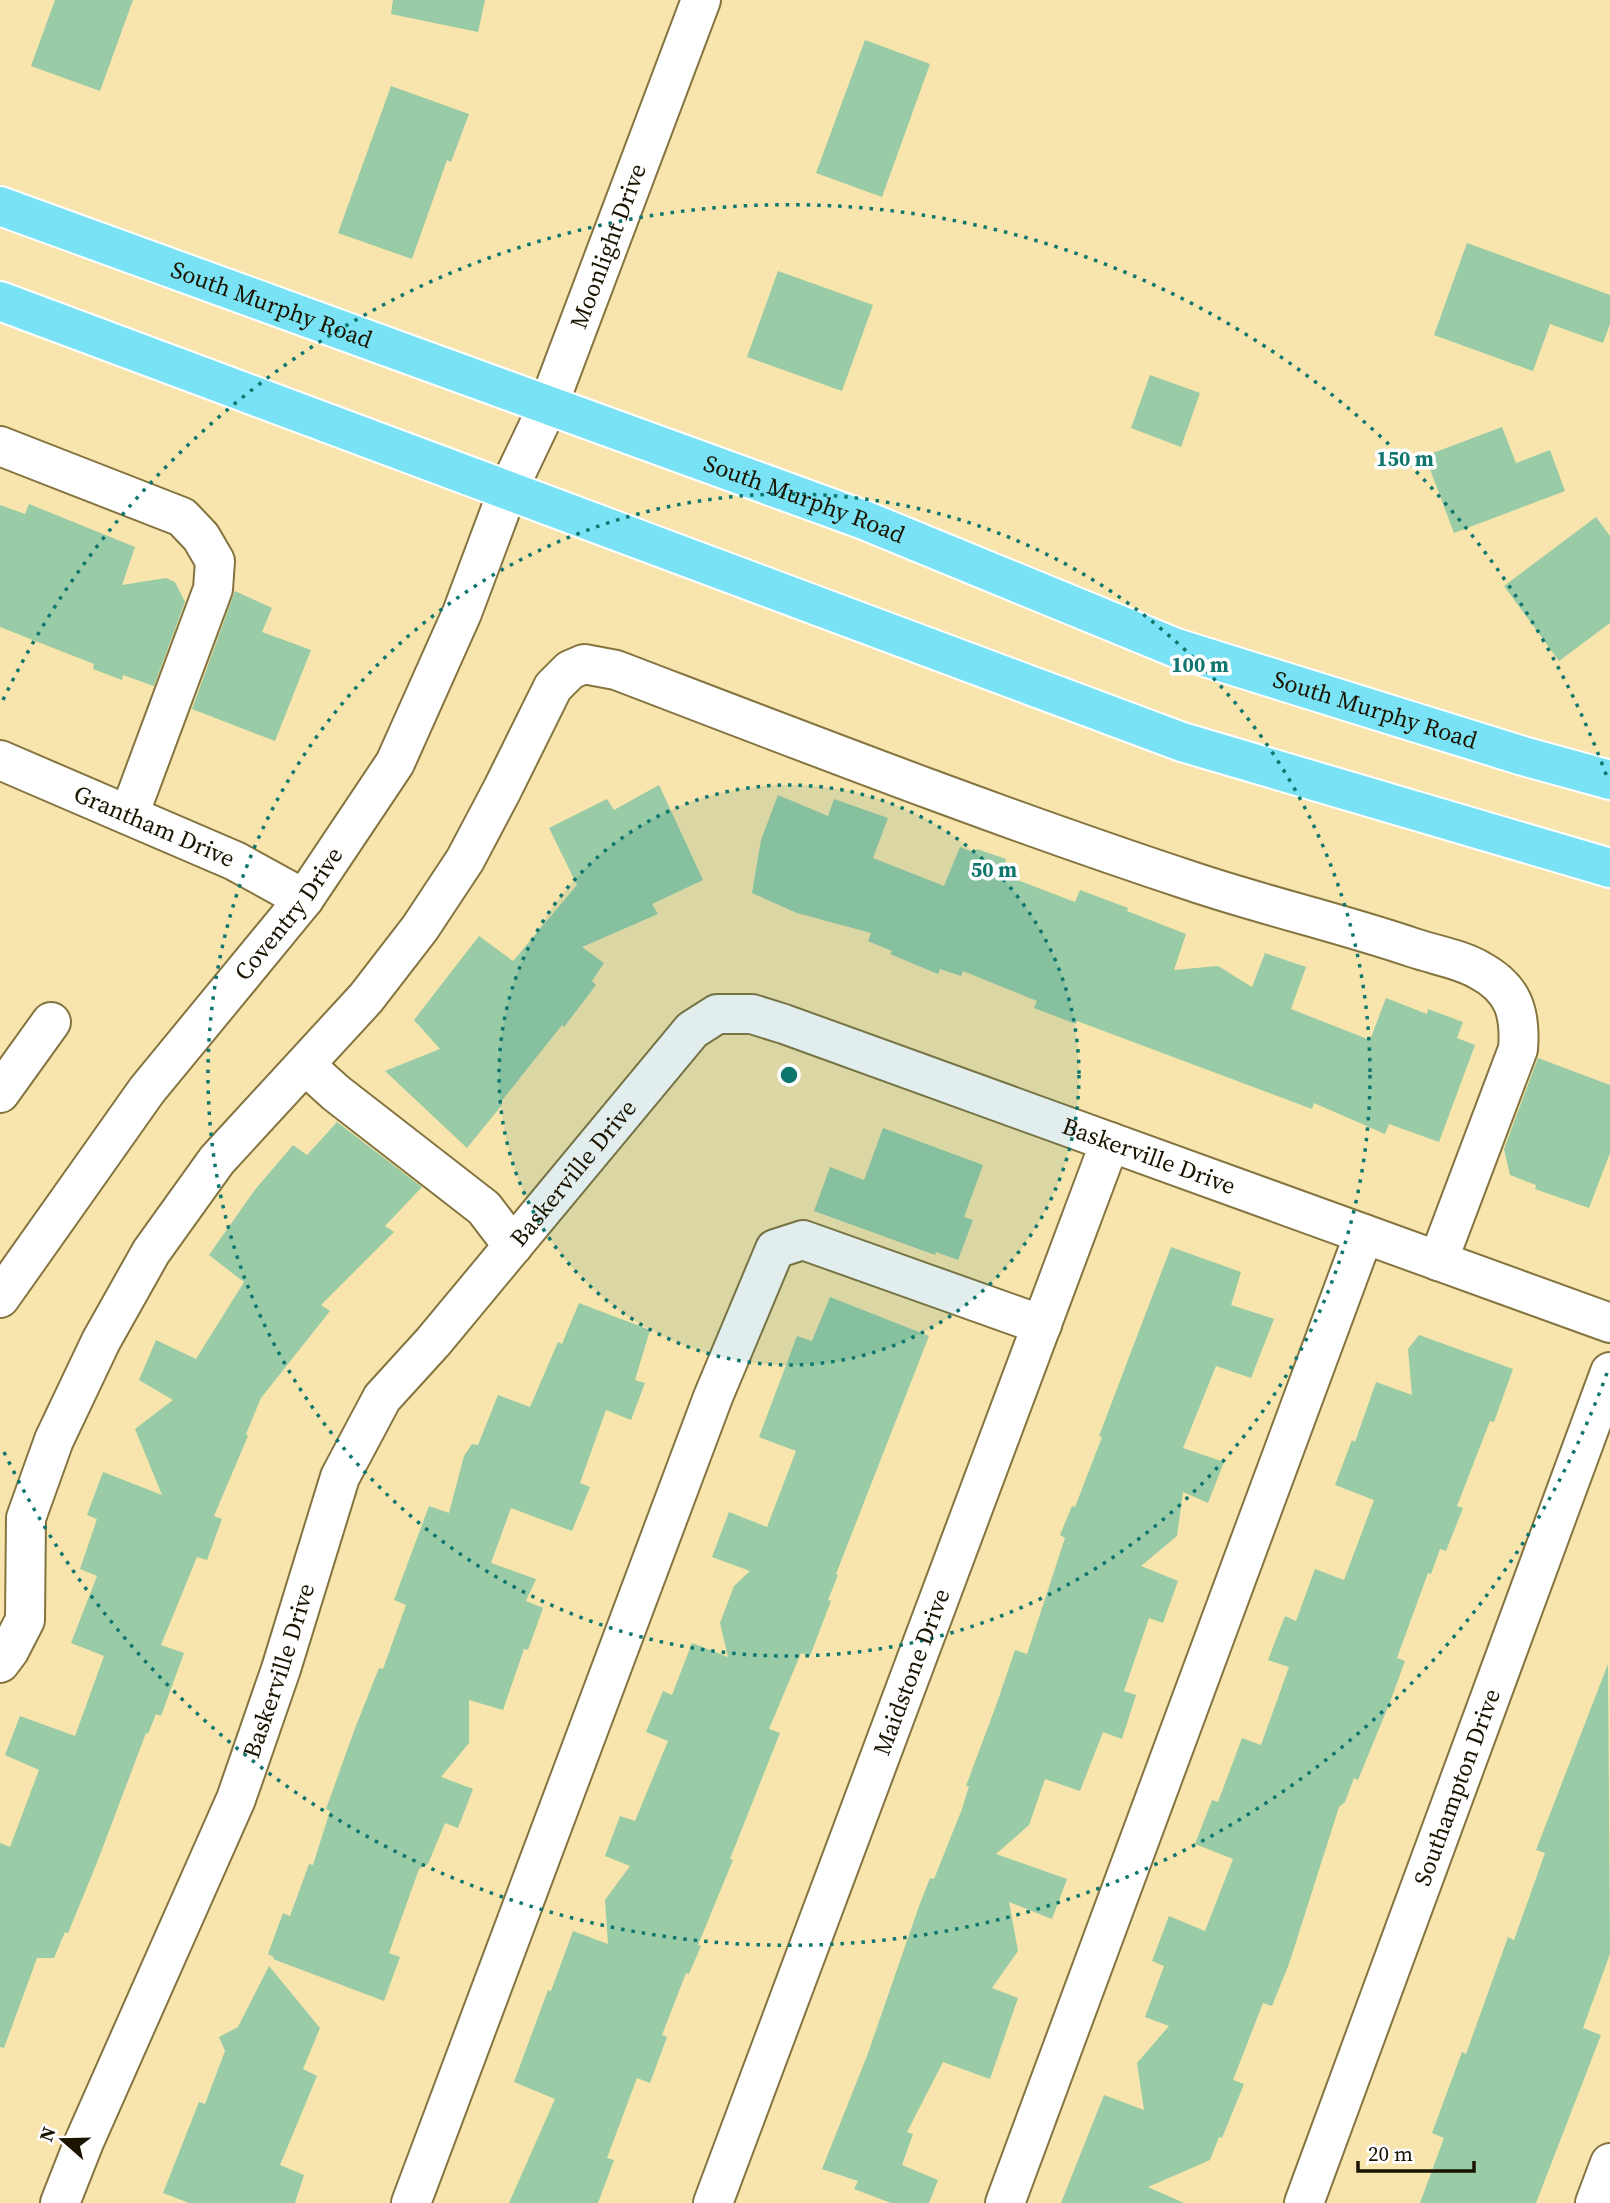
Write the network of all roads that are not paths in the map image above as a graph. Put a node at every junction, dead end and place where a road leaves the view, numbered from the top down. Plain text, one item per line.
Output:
1 (701, 0) edge
2 (0, 206) edge
3 (0, 301) edge
4 (548, 406) junction
5 (0, 446) edge
6 (508, 490) junction
7 (0, 760) edge
8 (1610, 780) edge
9 (129, 815) junction
10 (1610, 869) edge
11 (304, 899) junction
12 (51, 1022) dead end
13 (305, 1065) junction
14 (0, 1093) edge
15 (1110, 1142) junction
16 (1364, 1234) junction
17 (513, 1246) junction
18 (1438, 1261) junction
19 (0, 1298) edge
20 (1610, 1323) edge
21 (1041, 1325) junction
22 (1610, 1372) edge
23 (0, 1663) edge
24 (1610, 2164) edge
25 (60, 2203) edge
26 (411, 2203) edge
27 (713, 2203) edge
28 (1005, 2203) edge
29 (1304, 2203) edge
30 (1595, 2203) edge

1 - 4 street, Moonlight Drive
2 - 4 main road, South Murphy Road
3 - 6 main road
4 - 6 street, Moonlight Drive
4 - 8 main road, South Murphy Road
5 - 9 street
6 - 10 main road
6 - 11 street, Coventry Drive
7 - 9 street, Grantham Drive
9 - 11 street, Grantham Drive
11 - 19 street, Coventry Drive
12 - 14 street
13 - 17 street
13 - 18 street
13 - 23 street
15 - 16 street, Baskerville Drive
15 - 17 street, Baskerville Drive
15 - 21 street, Maidstone Drive
16 - 18 street, Baskerville Drive
16 - 28 street
17 - 25 street, Baskerville Drive
18 - 20 street, Baskerville Drive
21 - 26 street
21 - 27 street, Maidstone Drive
22 - 29 street, Southampton Drive
24 - 30 street

